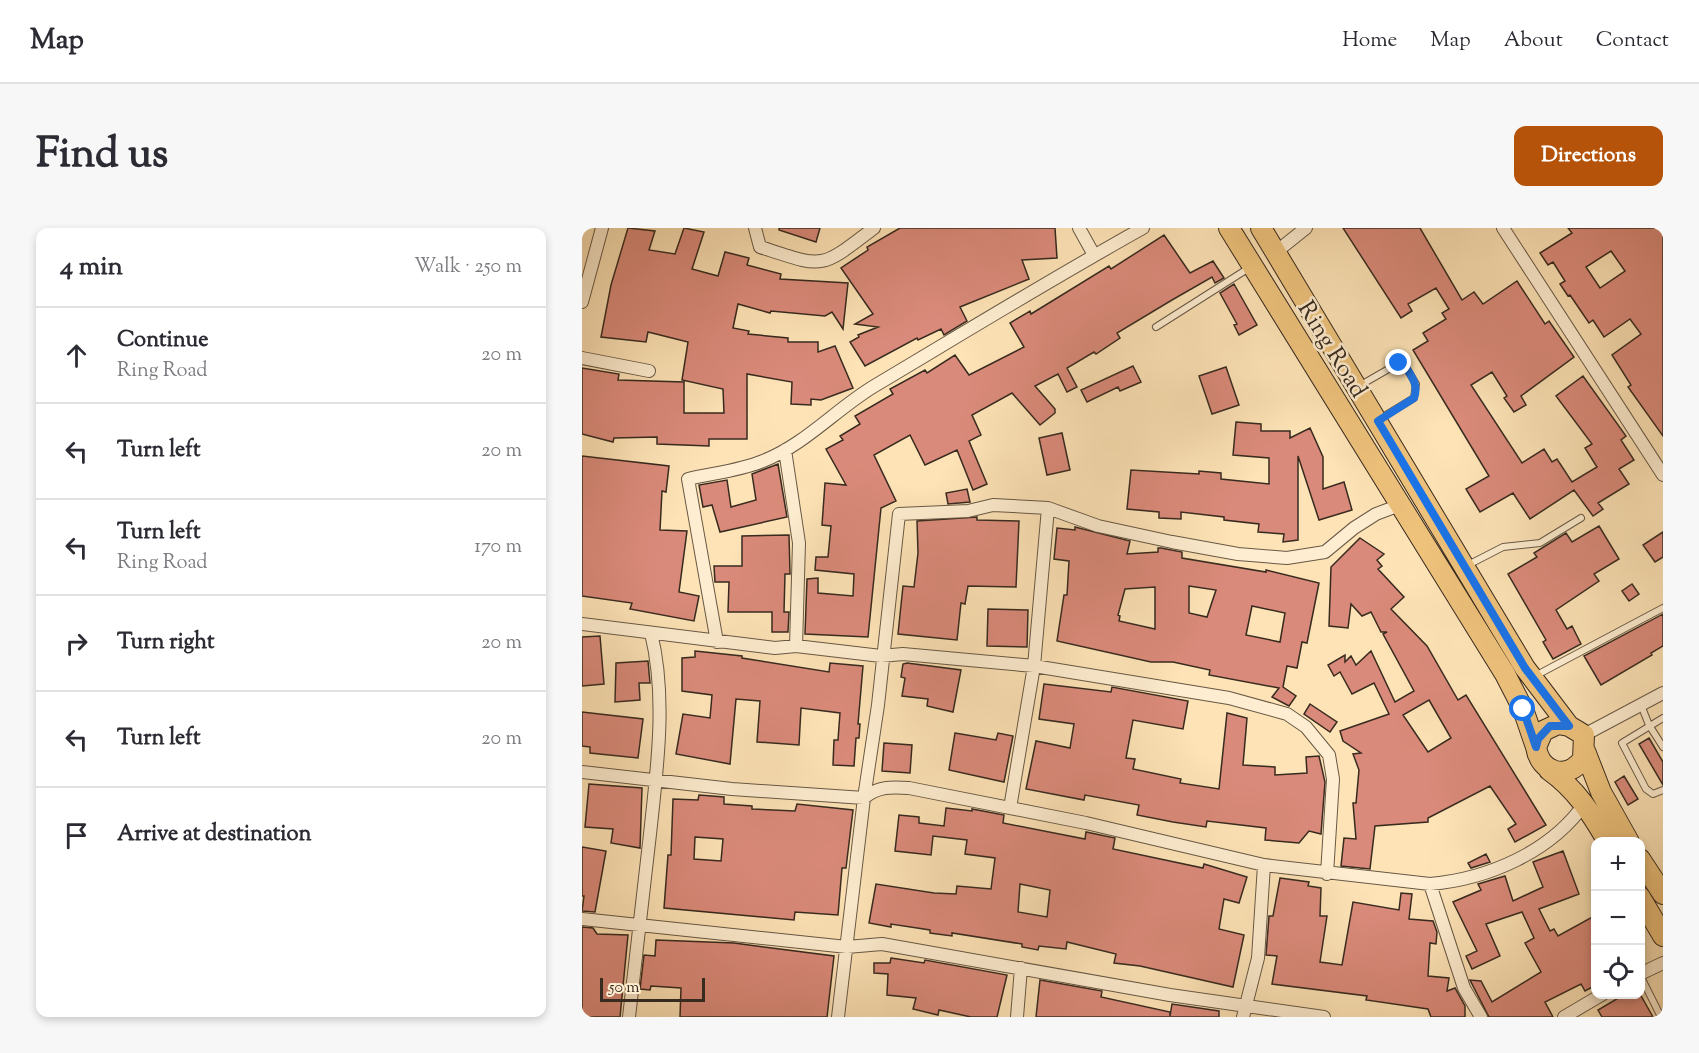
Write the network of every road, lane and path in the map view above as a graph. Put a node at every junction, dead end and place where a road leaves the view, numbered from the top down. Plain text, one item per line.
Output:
1 (602, 228) edge
2 (755, 228) edge
3 (874, 228) edge
4 (1078, 228) edge
5 (1143, 228) edge
6 (1229, 228) edge
7 (1261, 228) edge
8 (1306, 228) edge
9 (1503, 228) edge
10 (1276, 252) junction
11 (1094, 255) junction
12 (1252, 266) junction
13 (582, 302) edge
14 (1156, 327) dead end
15 (582, 357) edge
16 (649, 371) dead end
17 (1357, 387) junction
18 (1378, 421) junction
19 (785, 450) junction
20 (1663, 475) edge
21 (1400, 506) junction
22 (1048, 508) junction
23 (1581, 518) dead end
24 (1465, 567) junction
25 (1663, 608) edge
26 (582, 624) edge
27 (651, 633) junction
28 (717, 642) junction
29 (795, 646) junction
30 (881, 656) junction
31 (1034, 666) junction
32 (1531, 677) junction
33 (1663, 693) edge
34 (1641, 705) junction
35 (1663, 718) edge
36 (1649, 725) junction
37 (1579, 737) junction
38 (1536, 747) junction
39 (1663, 747) edge
40 (1547, 769) junction
41 (582, 772) edge
42 (656, 780) junction
43 (1663, 790) edge
44 (864, 798) junction
45 (1585, 803) junction
46 (1010, 808) junction
47 (1605, 837) edge
48 (1626, 837) edge
49 (1264, 865) junction
50 (1645, 865) edge
51 (1328, 874) junction
52 (1430, 884) junction
53 (1663, 894) edge
54 (1645, 904) edge
55 (582, 919) edge
56 (640, 924) junction
57 (1663, 936) edge
58 (847, 947) junction
59 (1663, 963) edge
60 (1021, 968) junction
61 (1645, 973) edge
62 (1645, 983) edge
63 (1595, 999) edge
64 (1245, 1011) edge
65 (629, 1017) edge
66 (838, 1017) edge
67 (1017, 1017) edge
68 (1324, 1017) edge
69 (1481, 1017) edge
70 (1564, 1017) edge
71 (1661, 1017) edge

1 - 13 street
2 - 3 street
4 - 11 street
5 - 11 street
6 - 12 main road, Ring Road
7 - 10 main road, Ring Road
8 - 10 street
9 - 20 street
10 - 17 main road, Ring Road
11 - 19 street
12 - 14 lane
12 - 21 main road, Ring Road
15 - 16 street
17 - 18 main road, Ring Road
17 - 18 lane
18 - 24 main road, Ring Road
19 - 28 street
19 - 29 street
21 - 22 street
21 - 38 main road, Ring Road
22 - 30 street
22 - 31 street
23 - 24 lane
24 - 32 main road, Ring Road
25 - 32 lane
26 - 27 street
27 - 28 street
27 - 42 street
28 - 29 street
29 - 30 street
30 - 31 street
30 - 44 street
31 - 46 street
31 - 51 street
32 - 37 main road, Ring Road
33 - 34 street
34 - 36 lane
34 - 37 street
35 - 36 lane
36 - 39 lane
36 - 43 lane
37 - 38 main road
37 - 40 main road
37 - 48 main road, Ring Road
38 - 40 main road
40 - 45 main road
41 - 42 street
42 - 44 street
42 - 56 street
44 - 46 street
44 - 58 street
45 - 47 main road
45 - 52 street
46 - 49 street
49 - 51 street
49 - 64 street
50 - 53 main road
51 - 52 street
52 - 69 street
54 - 57 main road
55 - 56 street
56 - 58 street
56 - 65 street
58 - 60 street
58 - 66 street
59 - 61 street
60 - 64 street
60 - 67 street
62 - 71 lane
63 - 70 street
64 - 68 street

